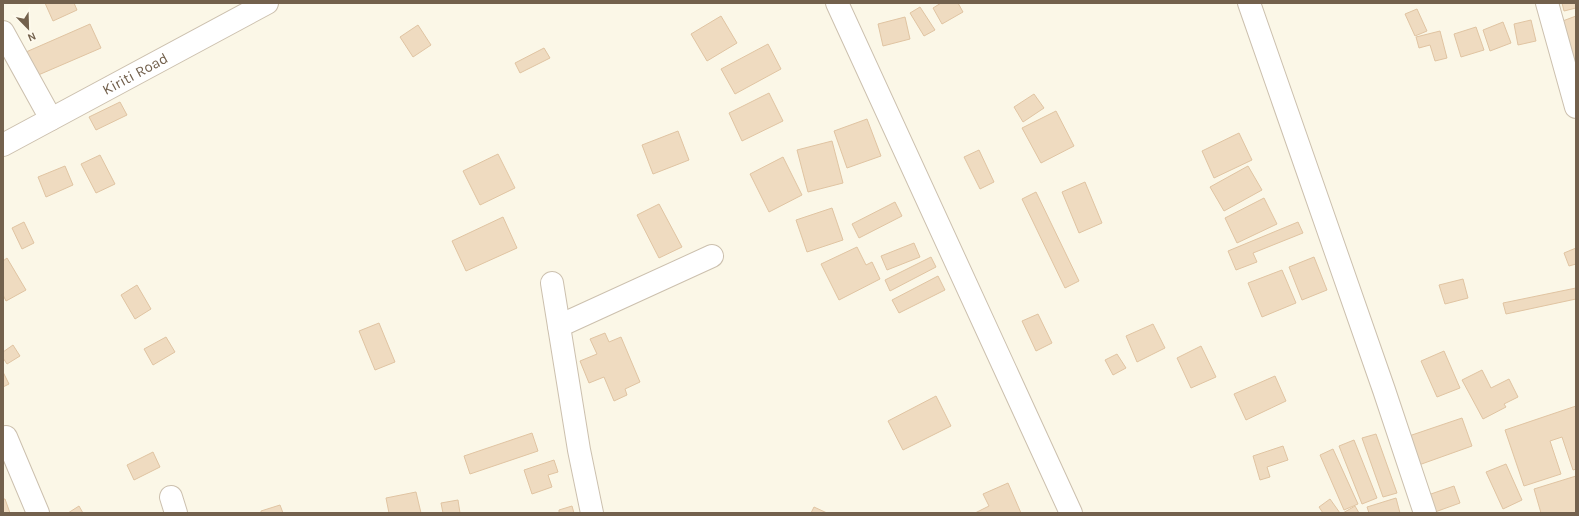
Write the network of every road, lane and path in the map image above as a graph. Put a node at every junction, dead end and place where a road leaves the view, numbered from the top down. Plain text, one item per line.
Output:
1 (267, 3) edge
2 (837, 3) edge
3 (1249, 3) edge
4 (1547, 3) edge
5 (3, 32) edge
6 (1576, 107) edge
7 (51, 119) junction
8 (3, 145) edge
9 (712, 256) dead end
10 (552, 283) dead end
11 (559, 326) junction
12 (6, 437) dead end
13 (38, 513) edge
14 (592, 513) edge
15 (1072, 513) edge
16 (1425, 513) edge

1 - 7 street, Kiriti Road
2 - 15 street
3 - 16 street
4 - 6 street
5 - 7 street
7 - 8 street, Kiriti Road
9 - 11 street
10 - 11 street
11 - 14 street
12 - 13 street

